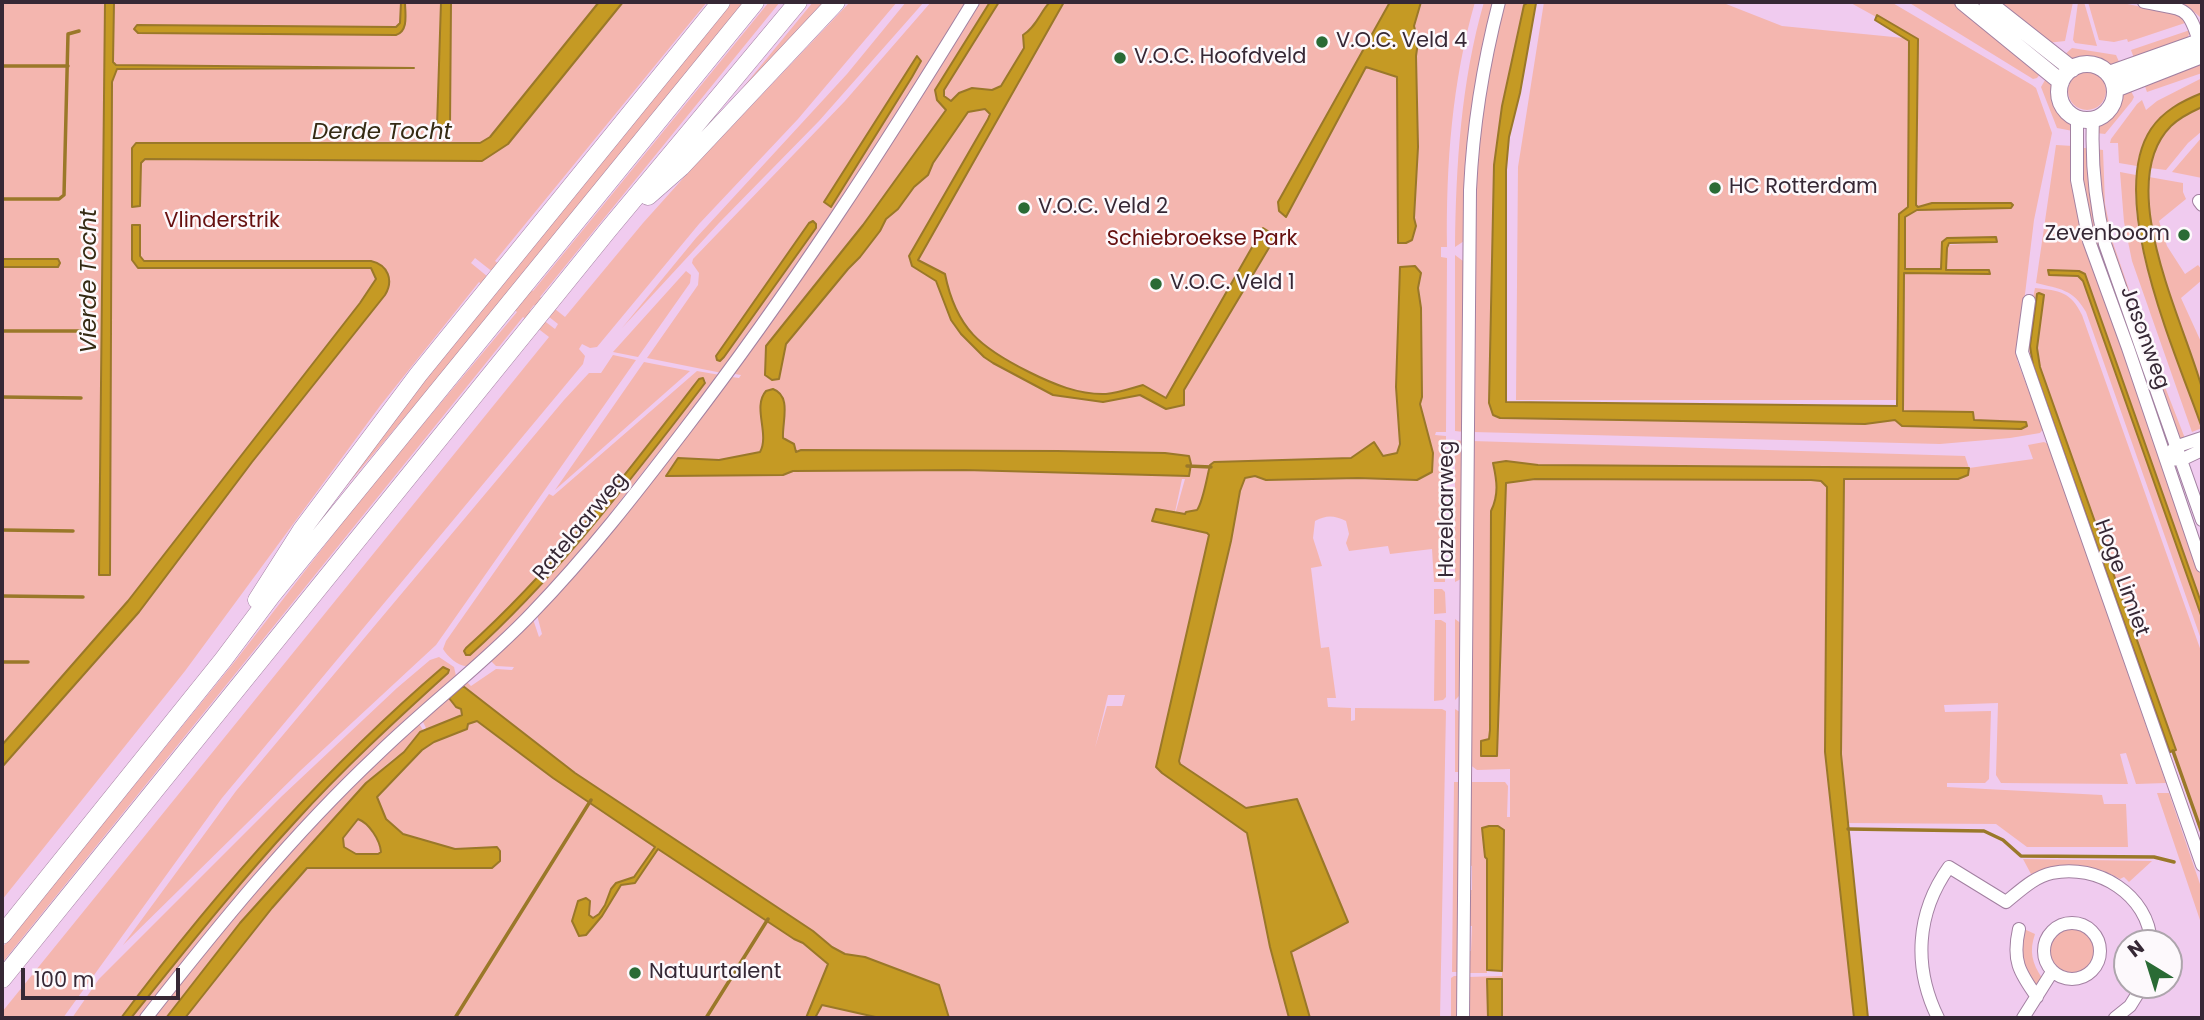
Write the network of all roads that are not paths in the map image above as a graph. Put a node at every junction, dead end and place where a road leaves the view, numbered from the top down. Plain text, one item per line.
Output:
1 (721, 2) edge
2 (755, 2) edge
3 (798, 2) edge
4 (836, 2) edge
5 (973, 2) edge
6 (1499, 2) edge
7 (1963, 2) edge
8 (1987, 2) edge
9 (2144, 2) edge
10 (2202, 48) edge
11 (2071, 69) junction
12 (2112, 81) junction
13 (2061, 82) junction
14 (2085, 118) junction
15 (608, 230) junction
16 (2029, 301) dead end
17 (2202, 439) edge
18 (2175, 447) junction
19 (2202, 450) edge
20 (2165, 458) junction
21 (2181, 460) junction
22 (2202, 520) edge
23 (2202, 566) edge
24 (223, 660) junction
25 (2202, 865) edge
26 (2019, 929) dead end
27 (2148, 929) edge
28 (2, 935) edge
29 (2052, 972) junction
30 (2, 979) edge
31 (2037, 997) junction
32 (2135, 999) edge
33 (146, 1018) edge
34 (1463, 1018) edge
35 (1938, 1018) edge
36 (2026, 1018) edge
37 (2115, 1018) edge

1 - 24 highway
2 - 24 highway
3 - 15 highway
4 - 15 highway
5 - 33 street, Ratelaarweg
6 - 34 street, Hazelaarweg
7 - 13 main road
8 - 11 main road
9 - 10 street
10 - 12 main road
11 - 12 main road
11 - 13 main road
12 - 14 main road
13 - 14 main road
14 - 18 street, Jasonweg
14 - 20 street, Jasonweg
15 - 30 highway
16 - 25 street, Hoge Limiet
17 - 18 street
18 - 20 street
18 - 21 street, Jasonweg
19 - 21 street
20 - 21 street
20 - 23 street, Jasonweg
21 - 22 street, Jasonweg
24 - 28 highway
26 - 31 street
27 - 35 street
29 - 29 street
29 - 31 street
31 - 36 street
32 - 37 street

